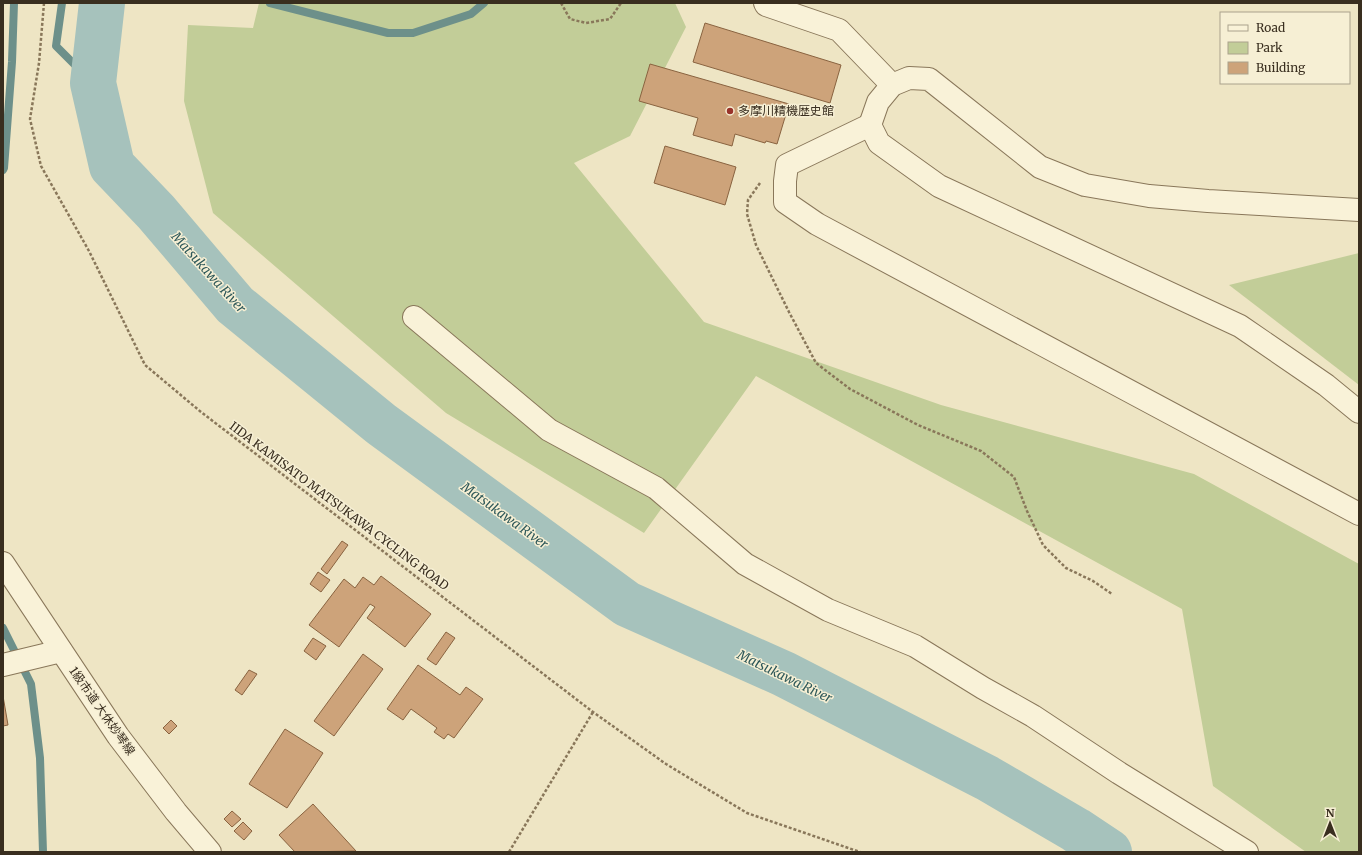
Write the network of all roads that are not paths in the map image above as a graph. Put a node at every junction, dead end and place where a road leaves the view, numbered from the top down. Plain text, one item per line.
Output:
1 (765, 3) edge
2 (892, 85) junction
3 (870, 125) junction
4 (1359, 210) edge
5 (414, 317) dead end
6 (1359, 412) edge
7 (1359, 514) edge
8 (3, 563) edge
9 (61, 651) junction
10 (3, 665) edge
11 (210, 852) edge
12 (1246, 852) edge

1 - 2 street
2 - 3 street
2 - 4 street
3 - 6 street
3 - 7 street
5 - 12 street
8 - 9 street, 1級市道 大休妙琴線
9 - 10 street
9 - 11 street, 1級市道 大休妙琴線

